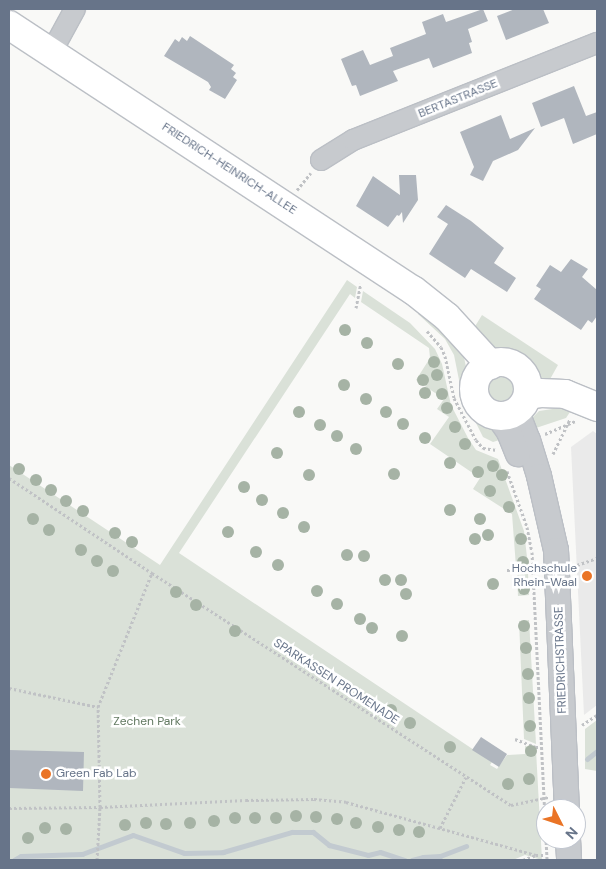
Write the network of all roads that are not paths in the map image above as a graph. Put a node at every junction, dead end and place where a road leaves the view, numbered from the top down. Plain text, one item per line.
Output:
1 (75, 9) edge
2 (9, 25) edge
3 (597, 43) edge
4 (52, 53) junction
5 (321, 160) dead end
6 (484, 371) junction
7 (591, 407) edge
8 (514, 408) junction
9 (559, 799) edge

1 - 4 street
2 - 4 main road, FRIEDRICH-HEINRICH-ALLEE
3 - 5 street, BERTASTRASSE
4 - 6 main road, FRIEDRICH-HEINRICH-ALLEE
6 - 8 main road
6 - 8 main road
7 - 8 main road
8 - 9 street, FRIEDRICHSTRASSE

